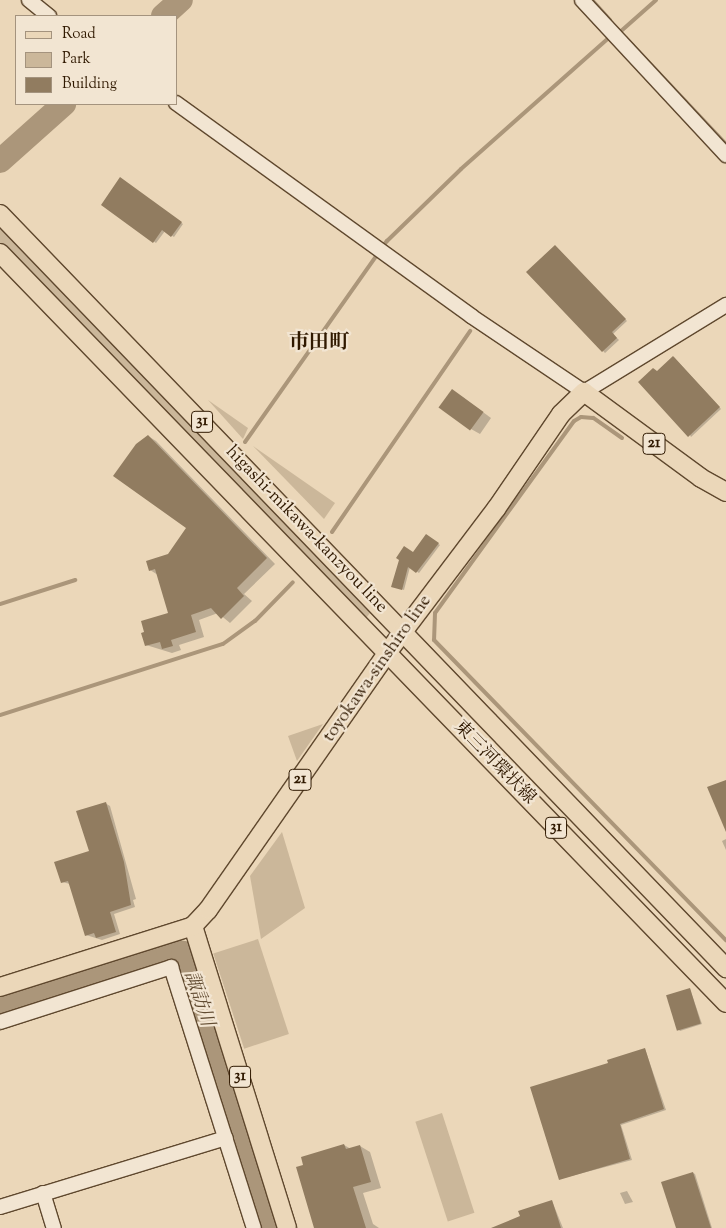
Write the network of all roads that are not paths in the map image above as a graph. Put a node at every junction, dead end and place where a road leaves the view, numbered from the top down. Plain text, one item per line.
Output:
1 (29, 0) edge
2 (582, 0) edge
3 (48, 15) edge
4 (178, 104) edge
5 (726, 155) edge
6 (0, 214) edge
7 (0, 253) edge
8 (726, 304) edge
9 (584, 392) junction
10 (726, 492) edge
11 (403, 631) junction
12 (387, 653) junction
13 (193, 926) junction
14 (726, 968) edge
15 (0, 987) edge
16 (726, 1003) edge
17 (0, 1022) edge
18 (226, 1138) junction
19 (43, 1192) junction
20 (0, 1207) edge
21 (54, 1228) edge
22 (254, 1228) edge
23 (287, 1228) edge

1 - 3 street
2 - 5 street
4 - 9 street
6 - 11 main road, higashi-mikawa-kanzyou line / 31
7 - 12 main road, higashi-mikawa-kanzyou line / 31
8 - 9 street
9 - 10 main road, 21
9 - 11 main road, toyokawa-sinshiro line / 21
11 - 12 main road, toyokawa-sinshiro line / 21
11 - 14 main road, 東三河環状線 / 31
12 - 13 main road, toyokawa-sinshiro line / 21
12 - 16 main road, 東三河環状線 / 31
13 - 15 main road
13 - 23 main road, 31
17 - 18 street
18 - 19 street
18 - 22 street
19 - 20 street
19 - 21 street

